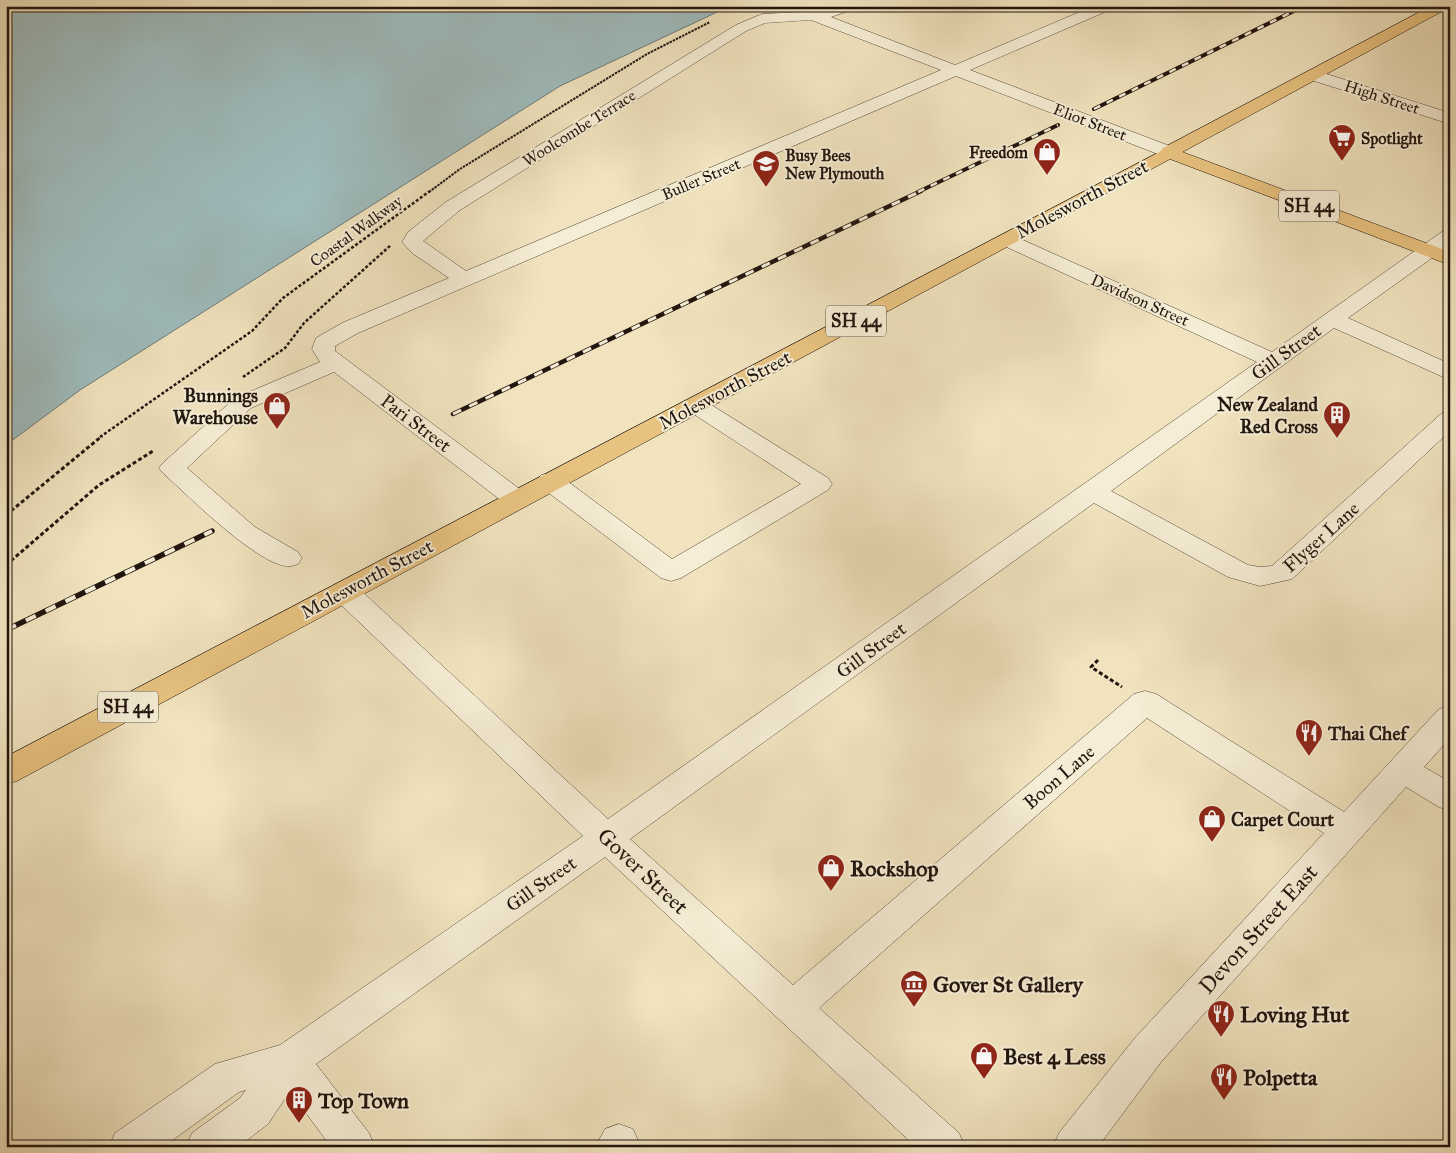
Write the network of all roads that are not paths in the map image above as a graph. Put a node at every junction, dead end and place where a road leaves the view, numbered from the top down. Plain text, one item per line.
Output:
1 (849, 6) edge
2 (1061, 6) edge
3 (1107, 6) edge
4 (1443, 6) edge
5 (1087, 15) junction
6 (814, 16) junction
7 (956, 72) junction
8 (1314, 75) junction
9 (1450, 119) edge
10 (1169, 152) junction
11 (1450, 235) edge
12 (1007, 240) junction
13 (1439, 255) edge
14 (464, 279) junction
15 (1332, 319) junction
16 (330, 353) junction
17 (1274, 361) junction
18 (1450, 373) edge
19 (697, 406) junction
20 (1450, 418) edge
21 (550, 481) junction
22 (1092, 491) junction
23 (516, 499) junction
24 (288, 558) dead end
25 (345, 592) junction
26 (1450, 717) edge
27 (1402, 769) junction
28 (6, 772) edge
29 (1450, 798) edge
30 (1346, 830) junction
31 (607, 838) junction
32 (793, 1008) junction
33 (290, 1060) junction
34 (129, 1147) edge
35 (206, 1147) edge
36 (356, 1147) edge
37 (946, 1147) edge
38 (1073, 1147) edge

1 - 6 street
2 - 5 street
3 - 5 street, Buller Street
4 - 8 main road, Molesworth Street
5 - 7 street, Buller Street
6 - 7 street, Eliot Street
6 - 14 street, Woolcombe Terrace
7 - 10 street, Eliot Street
7 - 14 street, Buller Street
8 - 9 street, High Street
8 - 10 main road, Molesworth Street
10 - 12 main road, Molesworth Street / SH 44
10 - 13 main road, Eliot Street / SH 44
11 - 13 street, Gill Street
12 - 17 street, Davidson Street
12 - 19 main road, Molesworth Street / SH 44
13 - 15 street, Gill Street
14 - 16 street, Buller Street
15 - 17 street, Gill Street
15 - 18 street
16 - 23 street, Pari Street
16 - 24 street, Buller Street
17 - 22 street, Gill Street
19 - 21 main road, Molesworth Street / SH 44
19 - 21 street
20 - 22 street, Flyger Lane
21 - 23 main road, Molesworth Street / SH 44
22 - 31 street, Gill Street
23 - 25 main road, Molesworth Street / SH 44
25 - 28 main road, Molesworth Street / SH 44
25 - 31 street, Gover Street
26 - 27 street, Devon Street East
27 - 29 street
27 - 30 street, Devon Street East
30 - 32 street, Boon Lane
30 - 38 street, Devon Street East
31 - 32 street, Gover Street
31 - 33 street, Gill Street
32 - 37 street, Gover Street
33 - 34 street, Gill Street
33 - 35 street, Gill Street
33 - 36 street

